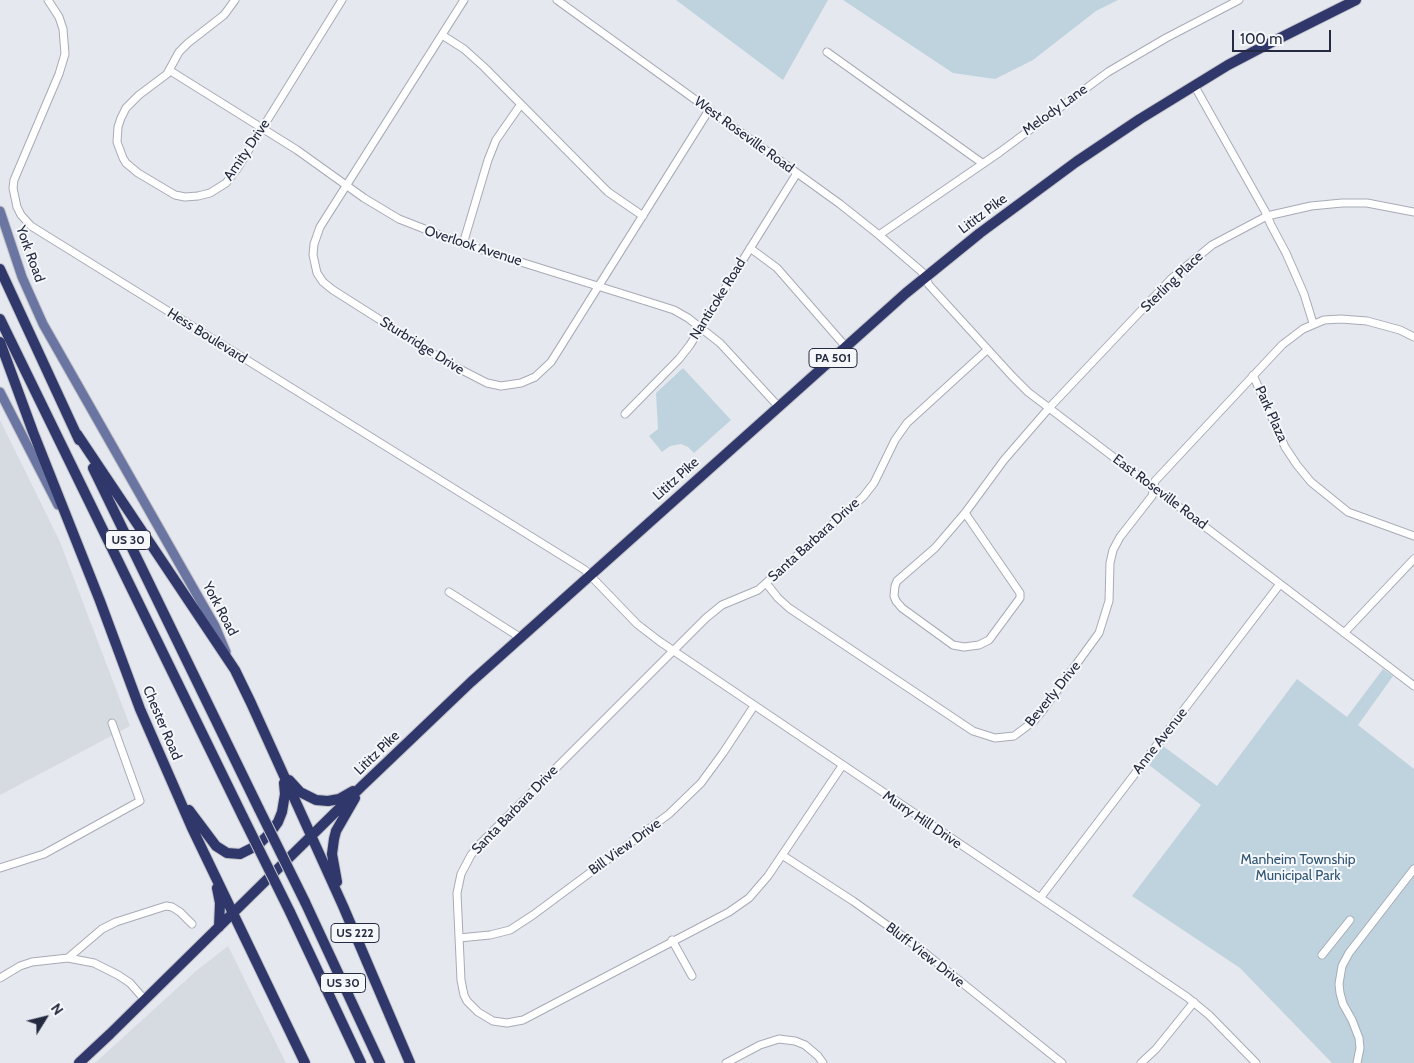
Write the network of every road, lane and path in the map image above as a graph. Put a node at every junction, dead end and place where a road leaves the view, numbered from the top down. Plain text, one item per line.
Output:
1 (48, 0) edge
2 (235, 0) edge
3 (342, 0) edge
4 (464, 0) edge
5 (557, 0) edge
6 (1239, 0) edge
7 (1356, 0) edge
8 (442, 35) junction
9 (827, 52) dead end
10 (169, 70) junction
11 (1194, 85) junction
12 (520, 104) junction
13 (709, 110) junction
14 (262, 128) junction
15 (982, 163) junction
16 (797, 174) junction
17 (346, 186) junction
18 (0, 211) edge
19 (1414, 212) edge
20 (643, 216) junction
21 (1267, 216) junction
22 (879, 235) junction
23 (463, 244) junction
24 (750, 248) junction
25 (0, 270) edge
26 (924, 278) junction
27 (600, 287) junction
28 (0, 319) edge
29 (1313, 324) junction
30 (702, 328) junction
31 (1414, 337) edge
32 (0, 342) edge
33 (846, 347) junction
34 (987, 350) junction
35 (1253, 376) junction
36 (0, 392) edge
37 (778, 406) junction
38 (1049, 408) junction
39 (625, 414) dead end
40 (77, 434) junction
41 (1154, 488) junction
42 (965, 513) junction
43 (1414, 536) edge
44 (78, 545) junction
45 (1414, 559) edge
46 (590, 575) junction
47 (766, 583) junction
48 (1280, 584) junction
49 (449, 592) dead end
50 (1344, 633) junction
51 (521, 638) junction
52 (673, 652) junction
53 (235, 670) junction
54 (1414, 686) edge
55 (754, 706) junction
56 (112, 724) dead end
57 (842, 766) junction
58 (280, 767) junction
59 (362, 786) junction
60 (176, 793) junction
61 (311, 838) junction
62 (782, 855) junction
63 (0, 868) edge
64 (1414, 870) edge
65 (215, 877) junction
66 (1040, 898) junction
67 (343, 906) junction
68 (233, 914) junction
69 (1350, 920) dead end
70 (192, 924) dead end
71 (219, 927) junction
72 (459, 938) junction
73 (672, 940) junction
74 (1322, 954) dead end
75 (68, 958) junction
76 (692, 976) dead end
77 (0, 978) edge
78 (145, 1000) junction
79 (1194, 1002) junction
80 (79, 1063) edge
81 (305, 1063) edge
82 (361, 1063) edge
83 (380, 1063) edge
84 (412, 1063) edge
85 (726, 1063) edge
86 (823, 1063) edge
87 (1062, 1063) edge
88 (1141, 1063) edge
89 (1256, 1063) edge
90 (1356, 1063) edge

1 - 46 street, Hess Boulevard
2 - 10 street, Amity Drive
3 - 14 street, Amity Drive
4 - 8 street, Sturbridge Drive
5 - 13 street, West Roseville Road
6 - 15 street, Melody Lane
7 - 11 highway, Lititz Pike / PA 501
8 - 12 street
8 - 17 street, Sturbridge Drive
9 - 15 street
10 - 14 street, Overlook Avenue
10 - 14 street, Amity Drive
11 - 21 street
11 - 26 highway, Lititz Pike / PA 501
12 - 20 street
12 - 23 street
13 - 16 street, West Roseville Road
13 - 20 street, Sturbridge Drive
14 - 17 street, Overlook Avenue
15 - 22 street, Melody Lane
16 - 22 street, West Roseville Road
16 - 24 street, Nanticoke Road
17 - 23 street, Overlook Avenue
17 - 27 street, Sturbridge Drive
18 - 53 main road, York Road
19 - 21 street, Sterling Place
20 - 27 street, Sturbridge Drive
21 - 29 street
21 - 38 street, Sterling Place
22 - 26 street, West Roseville Road
23 - 27 street, Overlook Avenue
24 - 30 street, Nanticoke Road
24 - 33 street
25 - 40 highway, US 30
26 - 33 highway, Lititz Pike / PA 501
26 - 34 street, East Roseville Road
27 - 30 street, Overlook Avenue
28 - 82 highway, US 30, bridge
29 - 31 street, Park Plaza
29 - 35 street, Park Plaza
30 - 37 street, Overlook Avenue
30 - 39 street, Nanticoke Road
32 - 44 highway
33 - 37 highway, Lititz Pike / PA 501
34 - 38 street, East Roseville Road
34 - 47 street, Santa Barbara Drive
35 - 41 street, Beverly Drive
35 - 43 street, Park Plaza
36 - 44 main road, Chester Road
37 - 46 highway, Lititz Pike / PA 501
38 - 41 street, East Roseville Road
38 - 42 street, Sterling Place
40 - 53 highway
40 - 83 highway, US 30, bridge
41 - 47 street, Beverly Drive
41 - 48 street, East Roseville Road
42 - 42 street, Sterling Place
44 - 60 highway, Chester Road
45 - 50 street
46 - 51 highway, Lititz Pike / PA 501
46 - 52 street, Murry Hill Drive
47 - 52 street, Santa Barbara Drive
48 - 50 street, East Roseville Road
48 - 66 street, Anne Avenue
49 - 51 street
50 - 54 street, East Roseville Road
51 - 59 highway, Lititz Pike / PA 501
52 - 55 street, Murry Hill Drive
52 - 72 street, Santa Barbara Drive
53 - 58 highway, York Road
55 - 57 street, Murry Hill Drive
55 - 72 street, Bill View Drive
56 - 63 street
57 - 62 street, Santa Barbara Drive
57 - 66 street, Murry Hill Drive
58 - 59 highway
58 - 60 highway
58 - 61 highway, York Road
59 - 61 highway, Lititz Pike / PA 501
59 - 67 highway
60 - 65 highway, Chester Road
61 - 67 highway, York Road / US 222
61 - 68 highway, Lititz Pike
62 - 73 street, Santa Barbara Drive
62 - 87 street, Bluff View Drive
64 - 90 street
65 - 68 highway, Chester Road
65 - 71 highway
66 - 79 street, Murry Hill Drive
67 - 84 highway, York Road / US 222
68 - 71 highway, Lititz Pike
68 - 81 highway, Chester Road
69 - 74 street
70 - 75 street
71 - 78 highway, Lititz Pike
72 - 73 street, Santa Barbara Drive
73 - 76 street
75 - 77 street
75 - 78 street
78 - 80 highway, Lititz Pike
79 - 88 street
79 - 89 street, Murry Hill Drive
85 - 86 street

